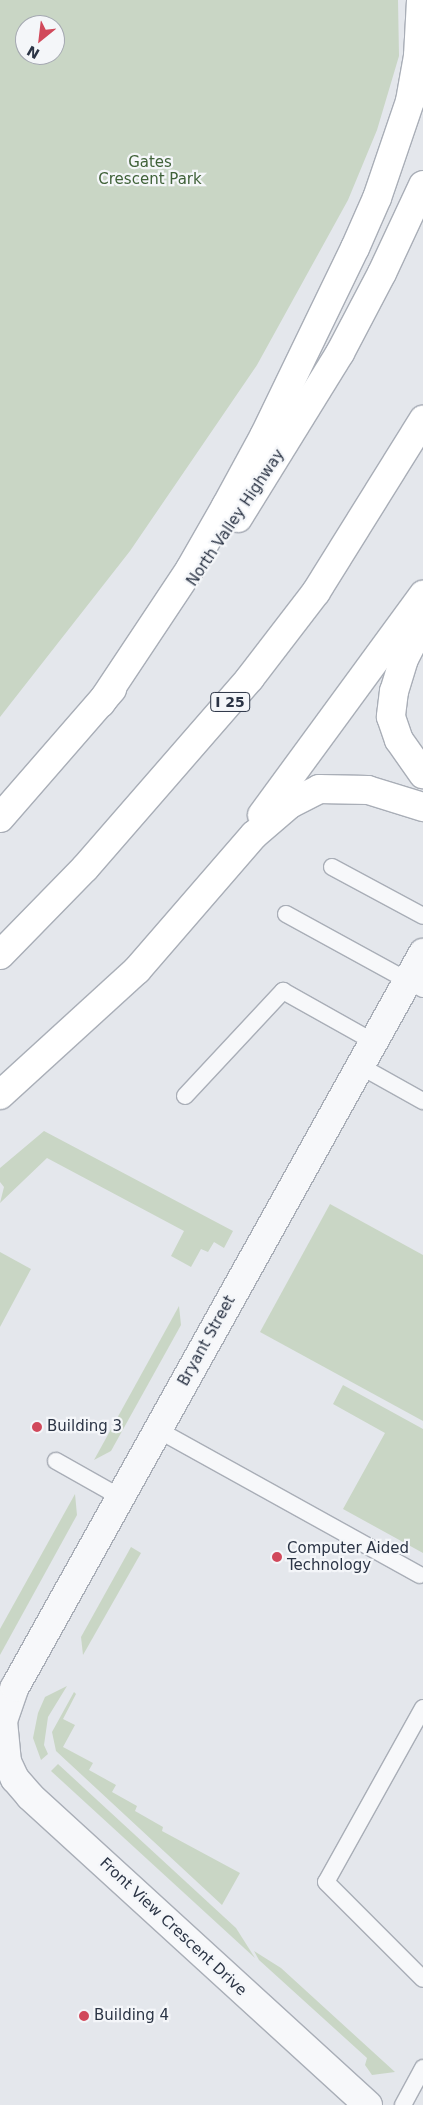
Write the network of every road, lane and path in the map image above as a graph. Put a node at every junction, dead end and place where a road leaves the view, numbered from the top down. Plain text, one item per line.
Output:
1 (421, 0) edge
2 (423, 185) edge
3 (423, 420) edge
4 (423, 594) edge
5 (423, 622) edge
6 (101, 703) junction
7 (423, 774) edge
8 (423, 807) edge
9 (0, 818) edge
10 (332, 867) dead end
11 (206, 891) junction
12 (286, 914) dead end
13 (423, 916) edge
14 (423, 953) edge
15 (0, 955) edge
16 (415, 985) edge
17 (374, 1042) junction
18 (360, 1066) junction
19 (0, 1095) edge
20 (185, 1096) dead end
21 (423, 1101) edge
22 (158, 1430) junction
23 (56, 1461) dead end
24 (120, 1498) junction
25 (420, 1574) dead end
26 (423, 1708) edge
27 (1, 1734) edge
28 (423, 1979) edge
29 (423, 2068) edge
30 (368, 2105) edge
31 (403, 2105) edge

1 - 6 highway
2 - 6 highway, North Valley Highway
3 - 15 highway, I 25
4 - 11 highway
5 - 7 highway
6 - 9 highway, North Valley Highway
8 - 11 highway
10 - 13 lane
11 - 19 highway
12 - 16 lane
14 - 16 street, Bryant Street
16 - 17 street, Bryant Street
17 - 18 street, Bryant Street
17 - 20 lane
18 - 21 lane
18 - 22 street, Bryant Street
22 - 24 street, Bryant Street
22 - 25 lane
23 - 24 lane
24 - 27 street, Bryant Street
26 - 28 lane
27 - 30 street, Front View Crescent Drive
29 - 31 lane

